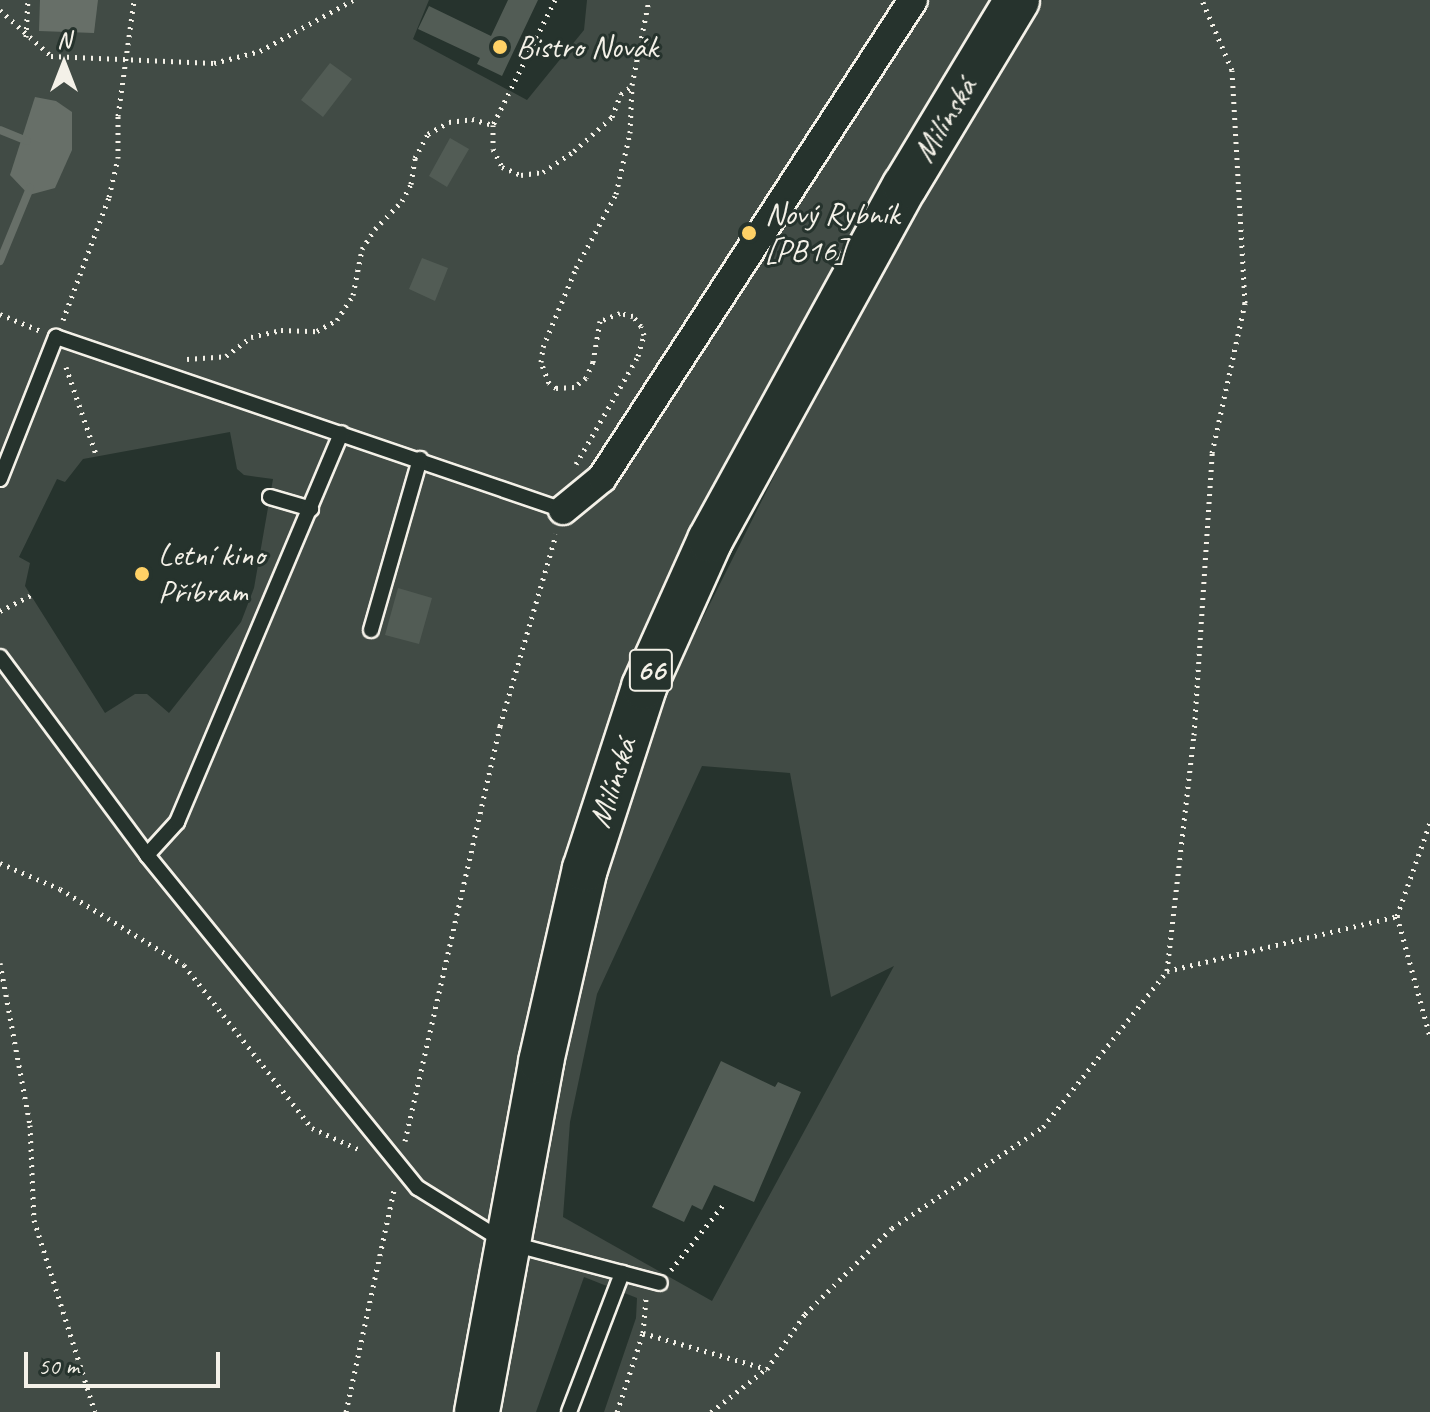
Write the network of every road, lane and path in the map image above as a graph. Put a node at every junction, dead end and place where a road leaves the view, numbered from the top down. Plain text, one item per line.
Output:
1 (28, 0) edge
2 (134, 0) edge
3 (353, 0) edge
4 (555, 0) edge
5 (649, 0) edge
6 (913, 0) edge
7 (1017, 0) edge
8 (1202, 0) edge
9 (0, 10) edge
10 (26, 37) junction
11 (124, 59) junction
12 (632, 85) junction
13 (493, 125) junction
14 (0, 314) edge
15 (56, 337) junction
16 (173, 356) dead end
17 (341, 433) junction
18 (97, 457) dead end
19 (420, 459) junction
20 (0, 479) edge
21 (270, 497) dead end
22 (311, 509) junction
23 (563, 510) junction
24 (31, 595) dead end
25 (0, 611) edge
26 (371, 630) dead end
27 (0, 657) edge
28 (1430, 823) edge
29 (147, 855) junction
30 (0, 863) edge
31 (1397, 916) junction
32 (0, 963) edge
33 (1167, 971) junction
34 (1430, 1037) edge
35 (399, 1168) junction
36 (723, 1205) dead end
37 (505, 1242) junction
38 (622, 1273) junction
39 (654, 1282) junction
40 (643, 1333) junction
41 (767, 1369) junction
42 (95, 1412) edge
43 (346, 1412) edge
44 (477, 1412) edge
45 (569, 1412) edge
46 (617, 1412) edge
47 (711, 1412) edge

1 - 10 path
2 - 11 path
3 - 11 path
4 - 13 path
5 - 12 path
6 - 23 street
7 - 37 main road, Milínská / 66
8 - 33 path
9 - 10 path
10 - 11 path
11 - 15 path
12 - 13 path
12 - 23 path
13 - 16 path
14 - 15 path
15 - 17 lane
15 - 18 path
15 - 20 lane
17 - 19 lane
17 - 22 lane
19 - 23 lane
19 - 26 lane
21 - 22 lane
22 - 29 lane
23 - 35 path
24 - 25 path
27 - 29 lane
28 - 31 path
29 - 35 lane
30 - 35 path
31 - 33 path
31 - 34 path
32 - 42 path
33 - 41 path
35 - 37 lane
35 - 43 path
36 - 39 path
37 - 38 lane
37 - 44 main road, Milínská / 66
38 - 39 lane
38 - 45 lane
39 - 40 path
40 - 41 path
40 - 46 path
41 - 47 path

